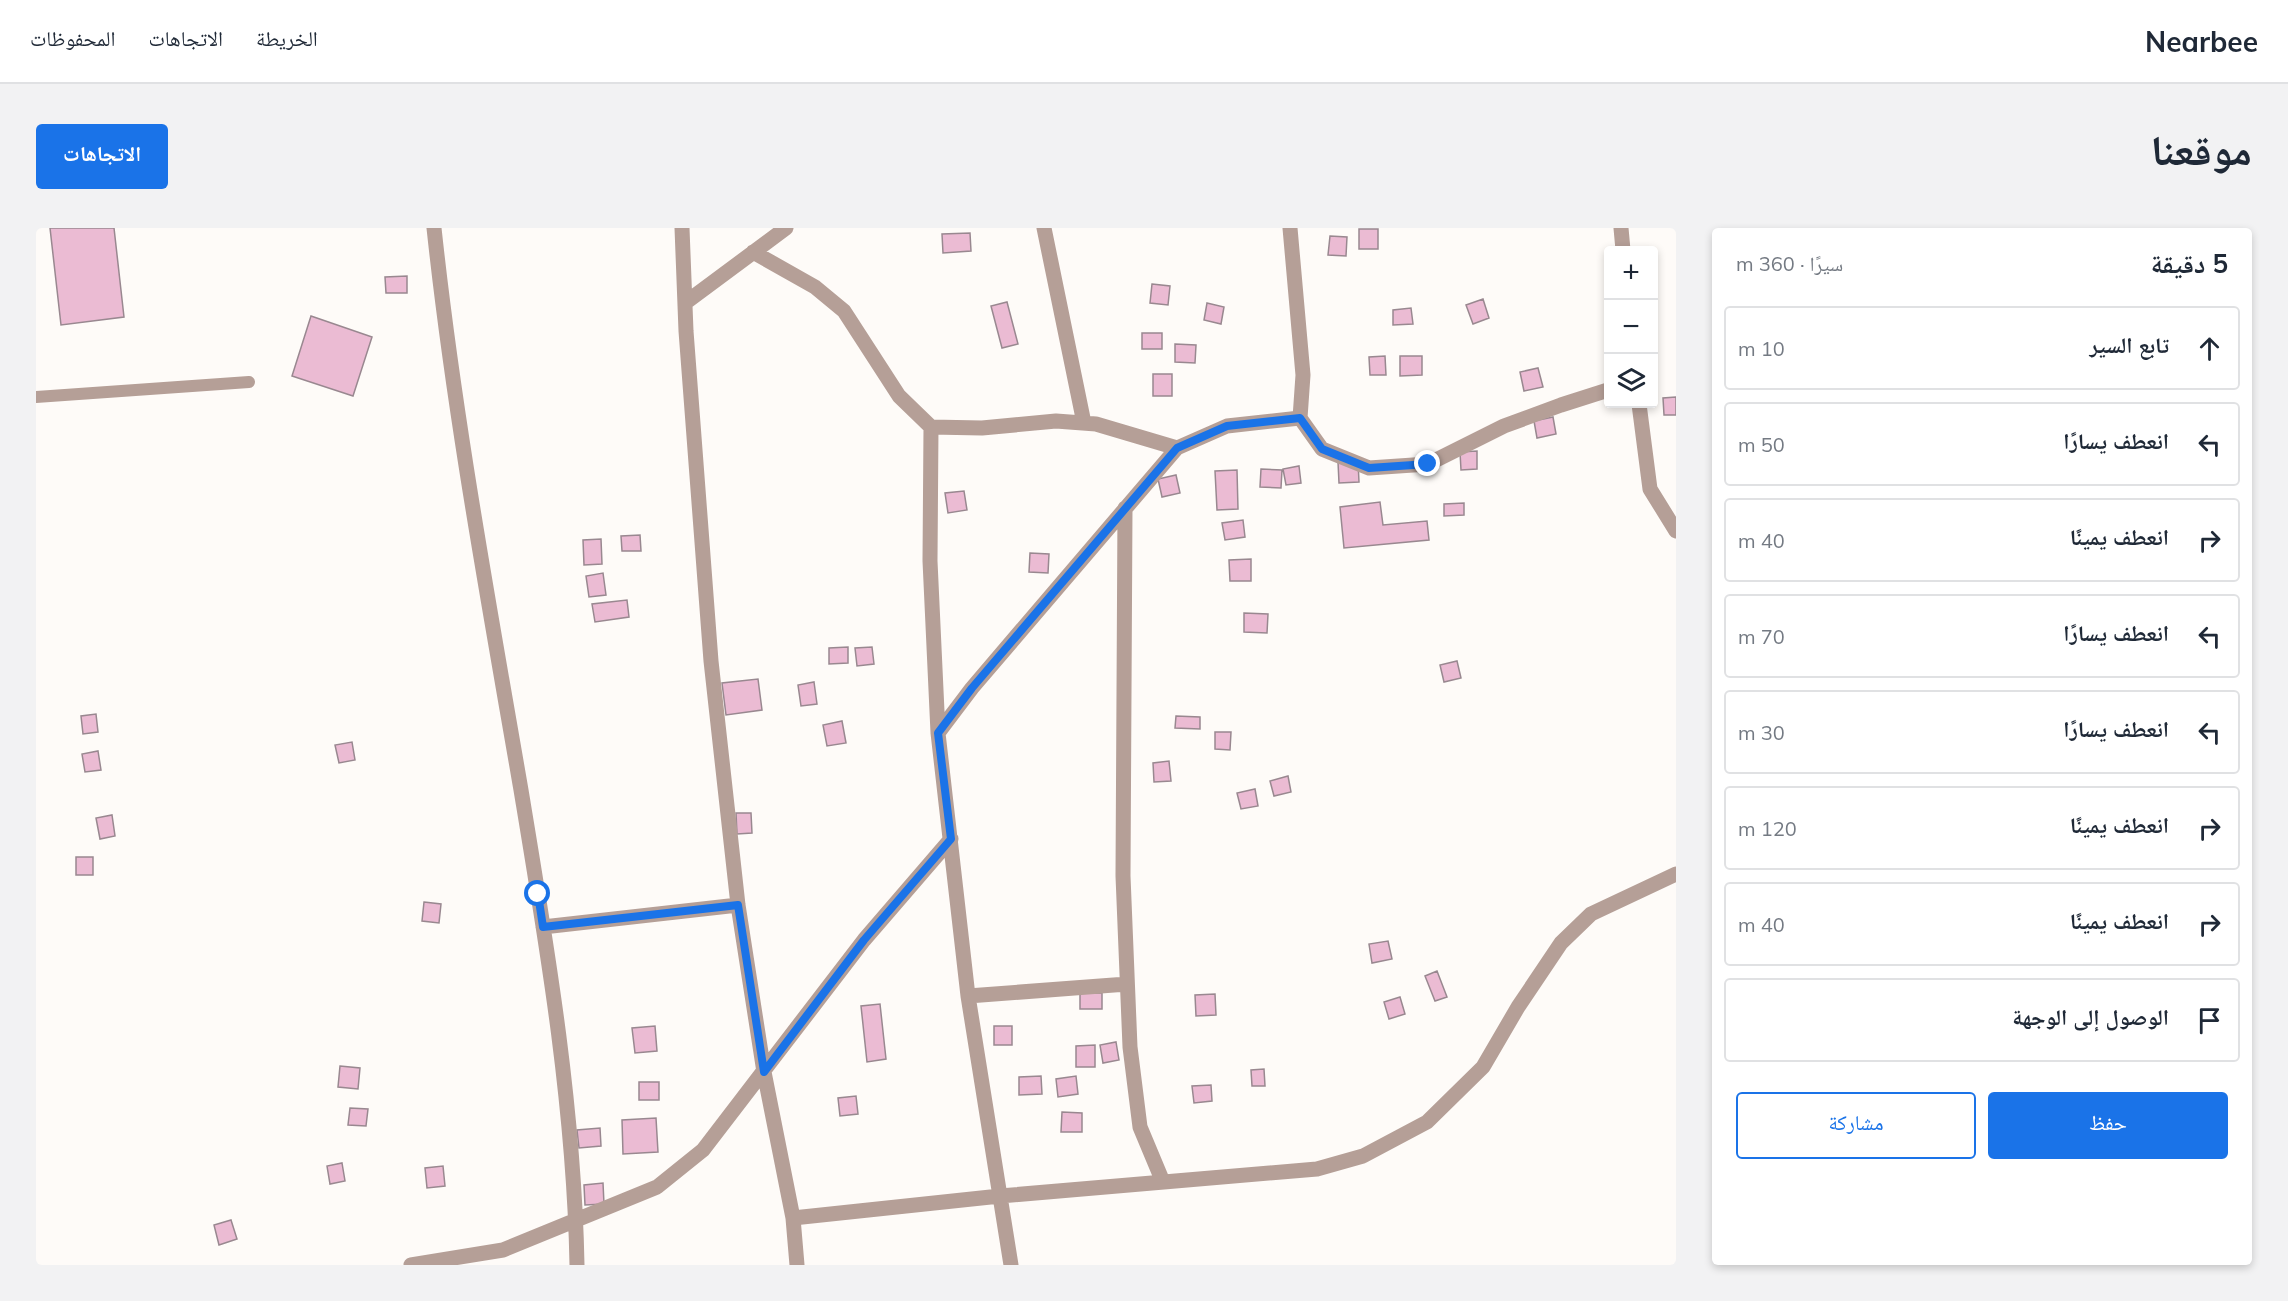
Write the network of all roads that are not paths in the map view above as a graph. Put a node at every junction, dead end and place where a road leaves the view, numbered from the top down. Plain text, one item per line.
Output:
1 (434, 228) edge
2 (682, 228) edge
3 (786, 228) edge
4 (1044, 228) edge
5 (1290, 228) edge
6 (1621, 228) edge
7 (1623, 246) edge
8 (753, 252) junction
9 (685, 303) junction
10 (249, 382) dead end
11 (1604, 391) edge
12 (36, 397) edge
13 (1640, 408) edge
14 (1300, 418) junction
15 (1084, 423) junction
16 (931, 427) junction
17 (1177, 448) junction
18 (1125, 508) junction
19 (1676, 531) edge
20 (938, 733) junction
21 (951, 839) junction
22 (1676, 874) edge
23 (738, 905) junction
24 (543, 927) junction
25 (1127, 984) junction
26 (968, 996) junction
27 (764, 1072) junction
28 (1162, 1182) junction
29 (1000, 1196) junction
30 (793, 1218) junction
31 (576, 1220) junction
32 (411, 1265) edge
33 (577, 1265) edge
34 (797, 1265) edge
35 (1011, 1265) edge

1 - 24 street
2 - 9 street
3 - 8 street
4 - 15 street
5 - 14 street
6 - 7 street
8 - 9 street
8 - 16 street
9 - 23 street
10 - 12 lane
11 - 14 street
13 - 19 street
14 - 17 street
15 - 16 street
15 - 17 street
16 - 20 street
17 - 18 street
18 - 20 street
18 - 25 street
20 - 21 street
21 - 26 street
21 - 27 street
22 - 28 street
23 - 24 street
23 - 27 street
24 - 31 street
25 - 26 street
25 - 28 street
26 - 29 street
27 - 30 street
27 - 31 street
28 - 29 street
29 - 30 street
29 - 35 street
30 - 34 street
31 - 32 street
31 - 33 street

